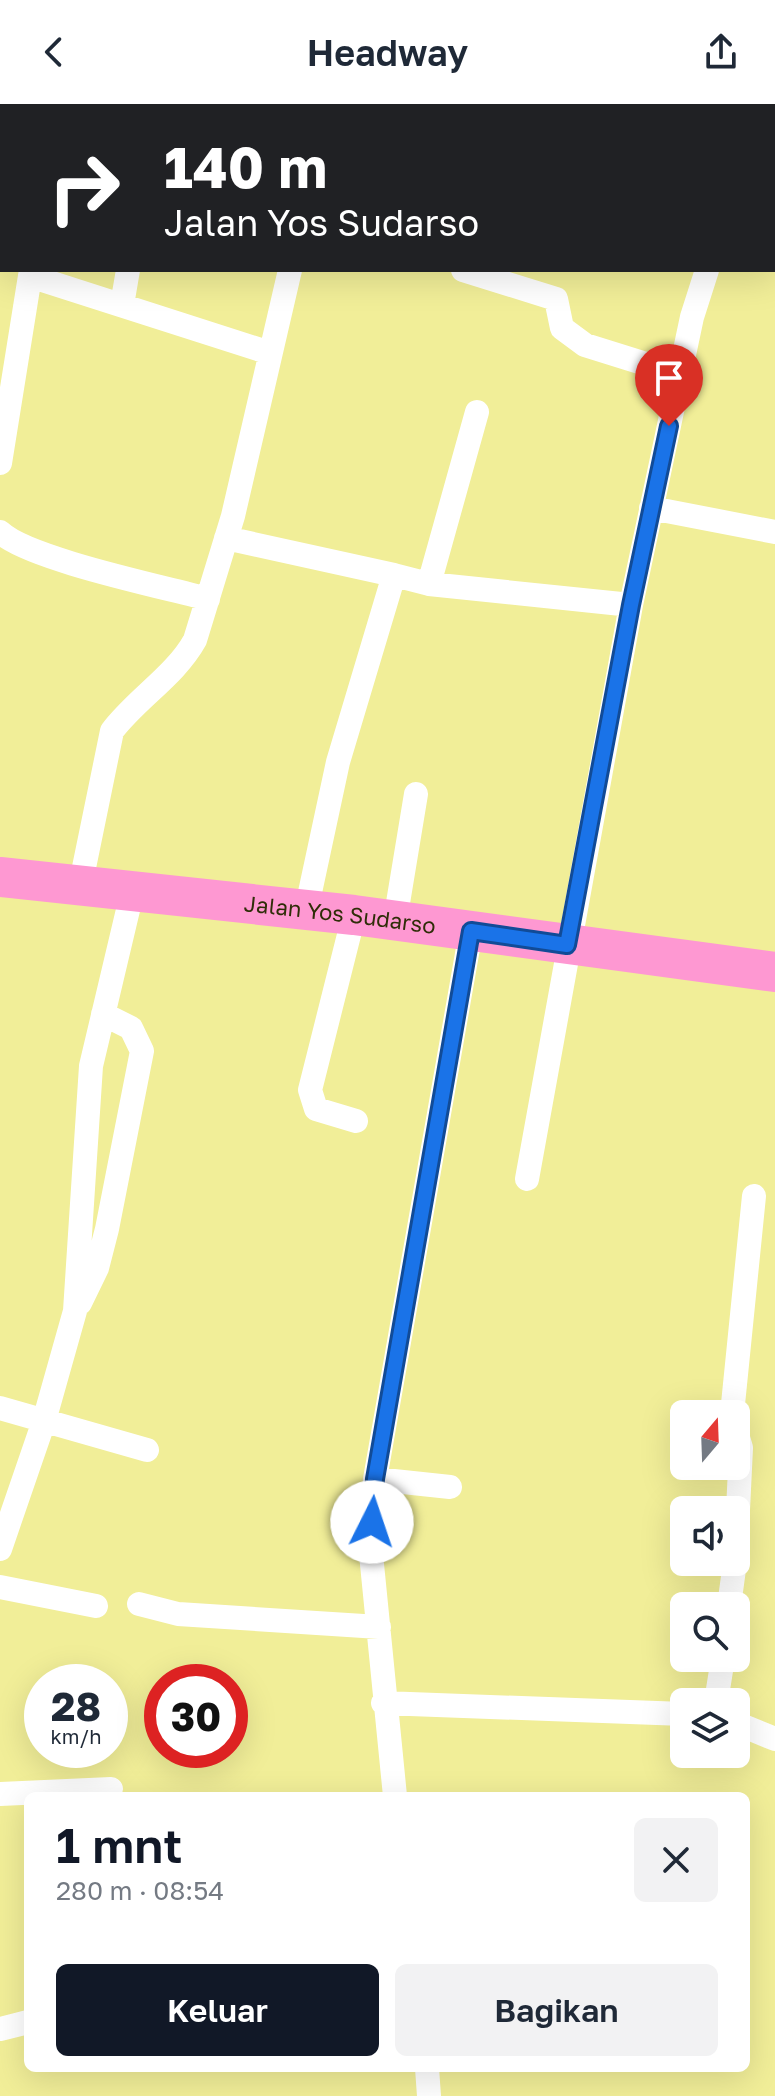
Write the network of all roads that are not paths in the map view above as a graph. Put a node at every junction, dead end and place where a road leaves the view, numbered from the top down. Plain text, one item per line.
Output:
1 (128, 272) edge
2 (290, 272) edge
3 (469, 272) edge
4 (706, 272) edge
5 (30, 273) edge
6 (122, 305) junction
7 (270, 353) junction
8 (681, 375) junction
9 (477, 412) dead end
10 (0, 463) edge
11 (651, 508) junction
12 (0, 532) edge
13 (775, 532) edge
14 (226, 538) junction
15 (394, 575) junction
16 (429, 584) junction
17 (208, 599) junction
18 (631, 605) junction
19 (416, 794) dead end
20 (0, 877) edge
21 (80, 887) junction
22 (132, 893) junction
23 (306, 911) junction
24 (354, 915) junction
25 (395, 921) junction
26 (471, 931) junction
27 (567, 945) junction
28 (775, 972) edge
29 (103, 1014) junction
30 (356, 1121) dead end
31 (527, 1179) dead end
32 (754, 1196) dead end
33 (75, 1311) junction
34 (733, 1400) edge
35 (0, 1408) edge
36 (44, 1421) junction
37 (147, 1450) dead end
38 (375, 1479) junction
39 (450, 1487) dead end
40 (0, 1549) edge
41 (0, 1587) edge
42 (139, 1604) dead end
43 (96, 1606) dead end
44 (379, 1627) junction
45 (383, 1703) junction
46 (670, 1713) edge
47 (750, 1729) edge
48 (775, 1739) edge
49 (111, 1789) dead end
50 (44, 1792) edge
51 (394, 1792) edge
52 (24, 1793) edge
53 (0, 1794) edge
54 (24, 2023) edge
55 (0, 2029) edge
56 (427, 2072) edge
57 (429, 2096) edge

1 - 6 street
2 - 7 street
3 - 8 street
4 - 8 street
5 - 6 street
5 - 10 street
6 - 7 street
7 - 14 street
8 - 11 street
9 - 16 street
11 - 13 street
11 - 18 street
12 - 17 street
14 - 15 street
14 - 17 street
15 - 16 street
15 - 23 street
16 - 18 street
17 - 21 street
18 - 27 street
19 - 25 street
20 - 21 highway, Jalan Yos Sudarso
21 - 22 highway, Jalan Yos Sudarso
22 - 23 highway, Jalan Yos Sudarso
22 - 29 street
23 - 24 highway, Jalan Yos Sudarso
24 - 25 highway, Jalan Yos Sudarso
24 - 30 street
25 - 26 highway, Jalan Yos Sudarso
26 - 27 highway, Jalan Yos Sudarso
26 - 38 street
27 - 28 highway, Jalan Yos Sudarso
27 - 31 street
29 - 33 street
29 - 33 street
32 - 34 street
33 - 36 street
35 - 36 street
36 - 37 street
36 - 40 street
38 - 39 street
38 - 44 street
41 - 43 street
42 - 44 street
44 - 45 street
45 - 46 street
45 - 51 street
47 - 48 street
49 - 50 street
52 - 53 street
54 - 55 street
56 - 57 street

